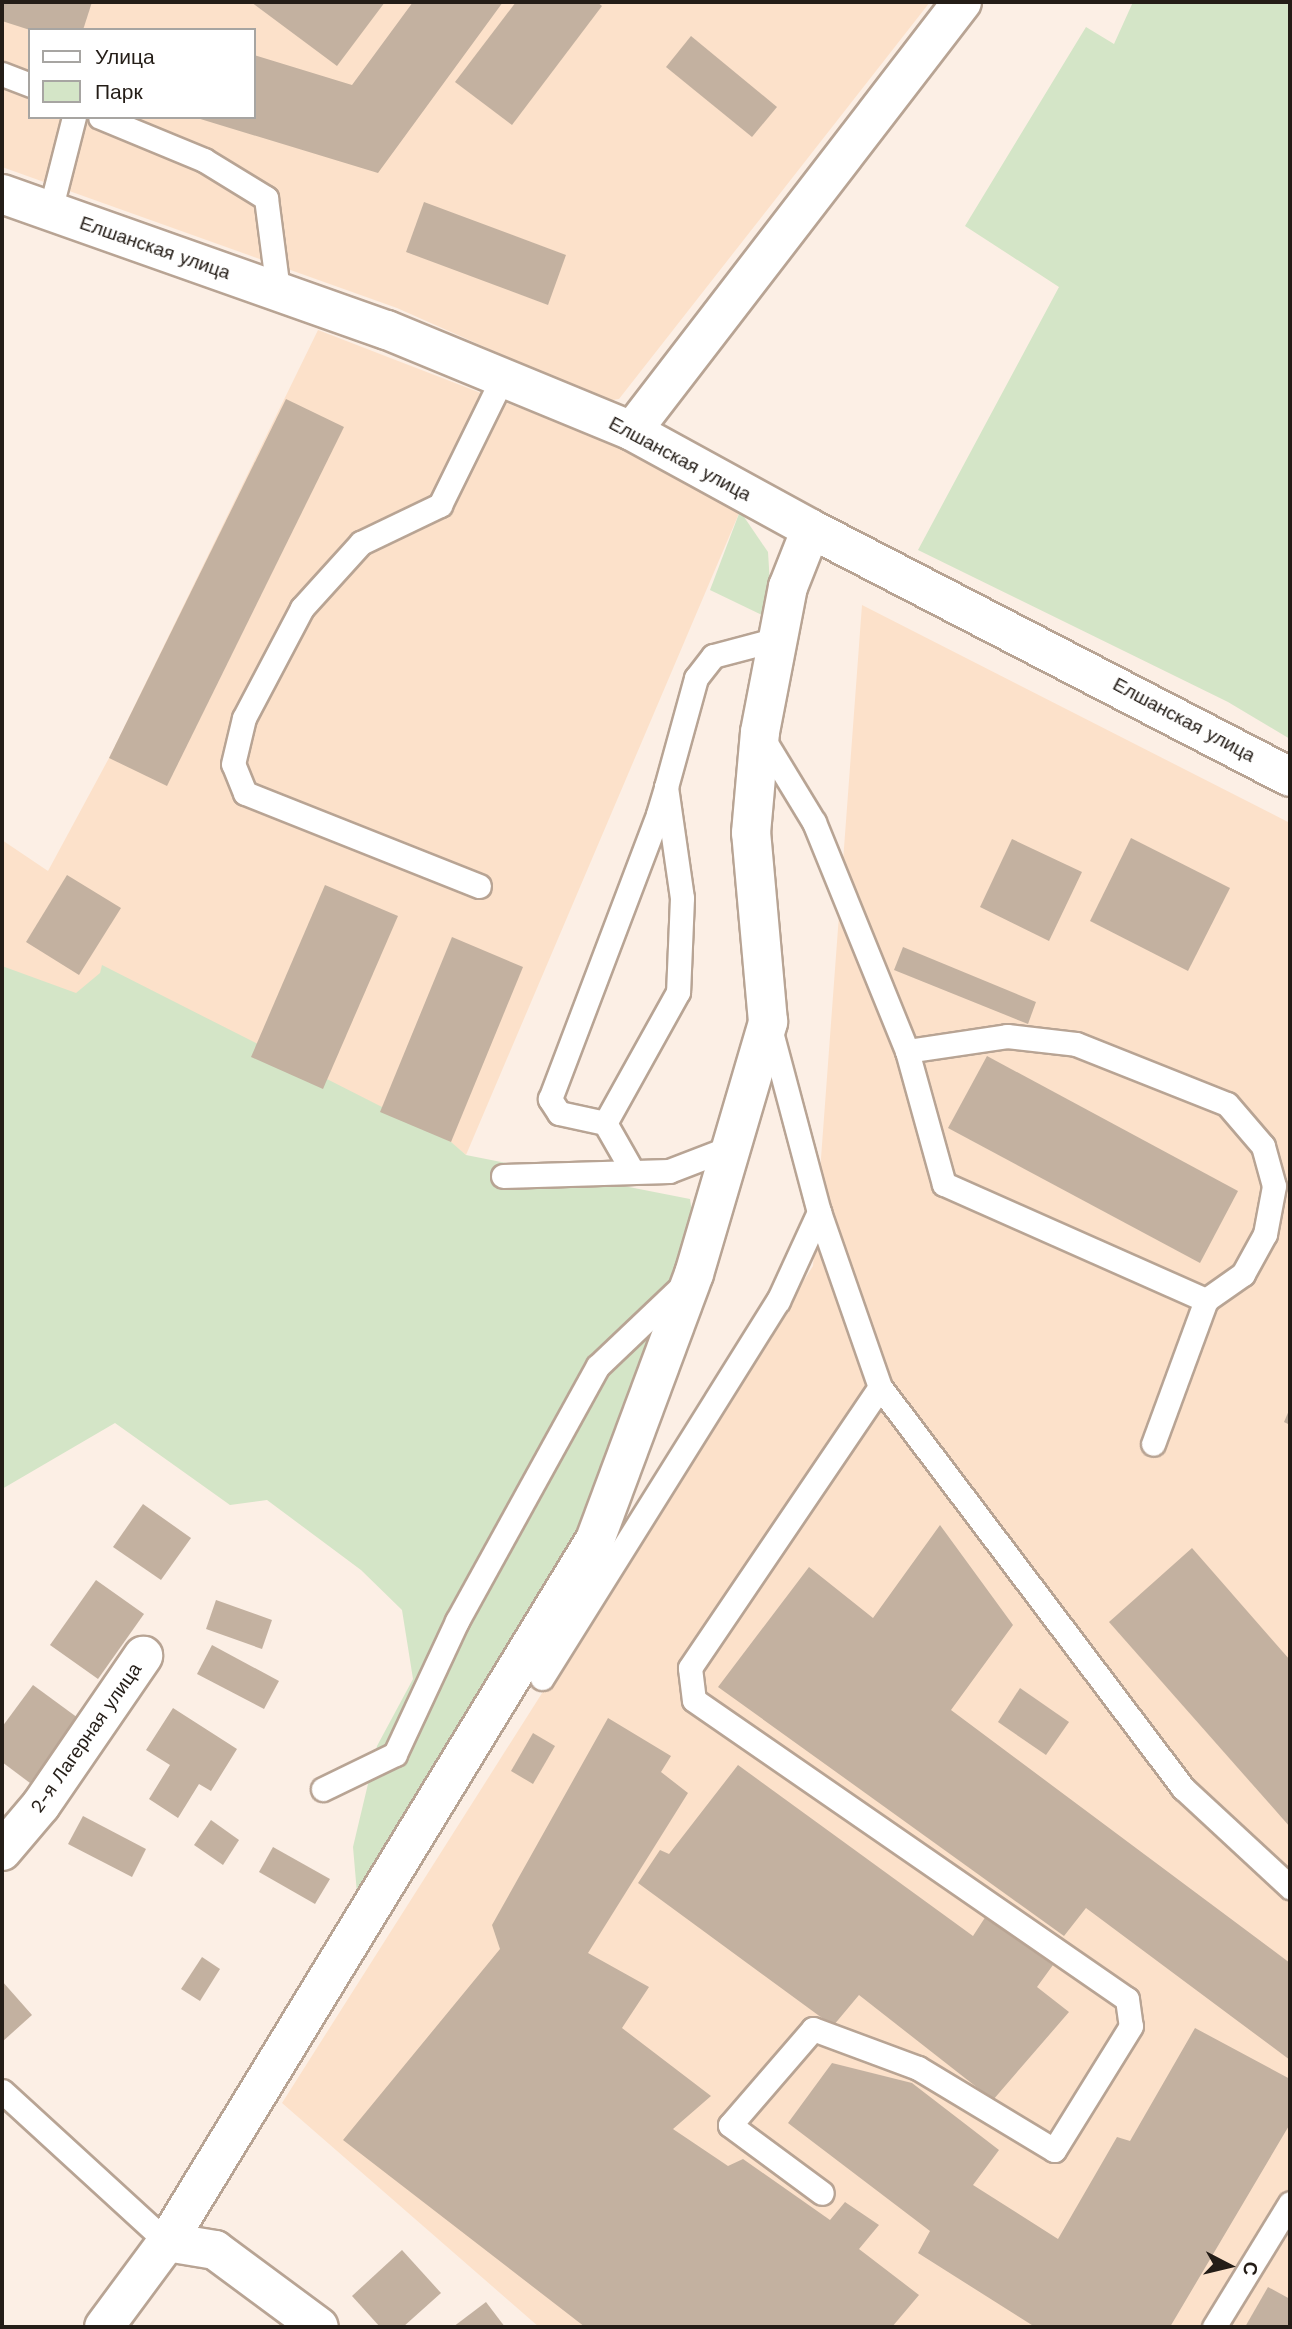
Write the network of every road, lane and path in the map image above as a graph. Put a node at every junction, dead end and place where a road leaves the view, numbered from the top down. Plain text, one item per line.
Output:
1 (962, 2) edge
2 (2, 74) edge
3 (28, 84) edge
4 (73, 119) edge
5 (105, 119) edge
6 (2, 194) edge
7 (50, 211) junction
8 (278, 291) junction
9 (503, 377) junction
10 (632, 431) junction
11 (811, 529) junction
12 (778, 639) junction
13 (760, 732) junction
14 (1290, 777) edge
15 (666, 787) junction
16 (479, 886) dead end
17 (768, 1022) junction
18 (907, 1051) junction
19 (605, 1123) junction
20 (729, 1147) junction
21 (633, 1172) junction
22 (503, 1176) dead end
23 (820, 1212) junction
24 (694, 1274) junction
25 (1206, 1300) junction
26 (880, 1387) junction
27 (1153, 1444) dead end
28 (143, 1656) dead end
29 (542, 1678) dead end
30 (323, 1789) dead end
31 (2, 1851) edge
32 (1290, 1887) edge
33 (2, 2091) edge
34 (822, 2193) dead end
35 (1290, 2203) edge
36 (167, 2242) junction
37 (104, 2327) edge
38 (319, 2327) edge
39 (1214, 2327) edge

1 - 10 street
2 - 3 lane
4 - 7 lane
5 - 8 lane
6 - 7 street, Елшанская улица
7 - 8 street, Елшанская улица
8 - 9 street, Елшанская улица
9 - 10 street, Елшанская улица
9 - 16 lane
10 - 11 street, Елшанская улица
11 - 12 street
11 - 14 street, Елшанская улица
12 - 13 street
12 - 15 lane
13 - 17 street
13 - 18 lane
15 - 19 lane
15 - 19 lane
17 - 20 street
17 - 23 lane
18 - 25 lane
18 - 25 lane
19 - 21 lane
20 - 21 lane
20 - 24 street
21 - 22 lane
23 - 26 lane
23 - 29 lane
24 - 30 lane
24 - 36 street
25 - 27 lane
26 - 32 lane
26 - 34 lane
28 - 31 street, 2-я Лагерная улица
33 - 36 lane
35 - 39 lane
36 - 37 street
36 - 38 street

